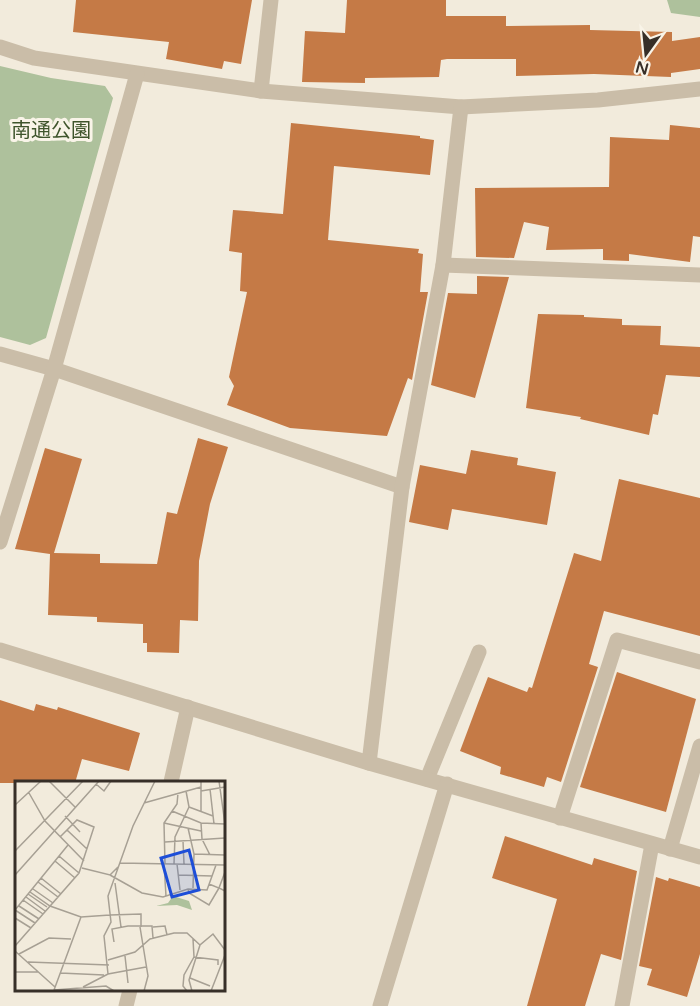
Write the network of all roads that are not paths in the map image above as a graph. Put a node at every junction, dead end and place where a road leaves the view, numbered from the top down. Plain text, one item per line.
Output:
1 (271, 0) edge
2 (0, 47) edge
3 (137, 74) junction
4 (700, 89) edge
5 (261, 91) junction
6 (460, 107) junction
7 (443, 265) junction
8 (700, 275) edge
9 (0, 354) edge
10 (54, 369) junction
11 (402, 488) junction
12 (0, 542) edge
13 (0, 650) edge
14 (479, 652) dead end
15 (700, 662) edge
16 (188, 707) junction
17 (700, 746) edge
18 (369, 763) junction
19 (427, 779) junction
20 (171, 781) edge
21 (447, 784) junction
22 (560, 818) junction
23 (652, 844) junction
24 (670, 849) junction
25 (700, 857) edge
26 (130, 991) edge
27 (126, 1006) edge
28 (380, 1006) edge
29 (622, 1006) edge

1 - 5 street
2 - 3 street
3 - 5 street
3 - 10 street
4 - 6 street
5 - 6 street
6 - 7 street
7 - 8 street
7 - 11 street
9 - 10 street
10 - 11 street
10 - 12 street
11 - 18 street
13 - 16 street
14 - 19 street
15 - 22 street
16 - 18 street
16 - 20 street
17 - 24 street
18 - 19 street
19 - 21 street
21 - 22 street
21 - 28 street
22 - 23 street
23 - 24 street
23 - 29 street
24 - 25 street
26 - 27 street

